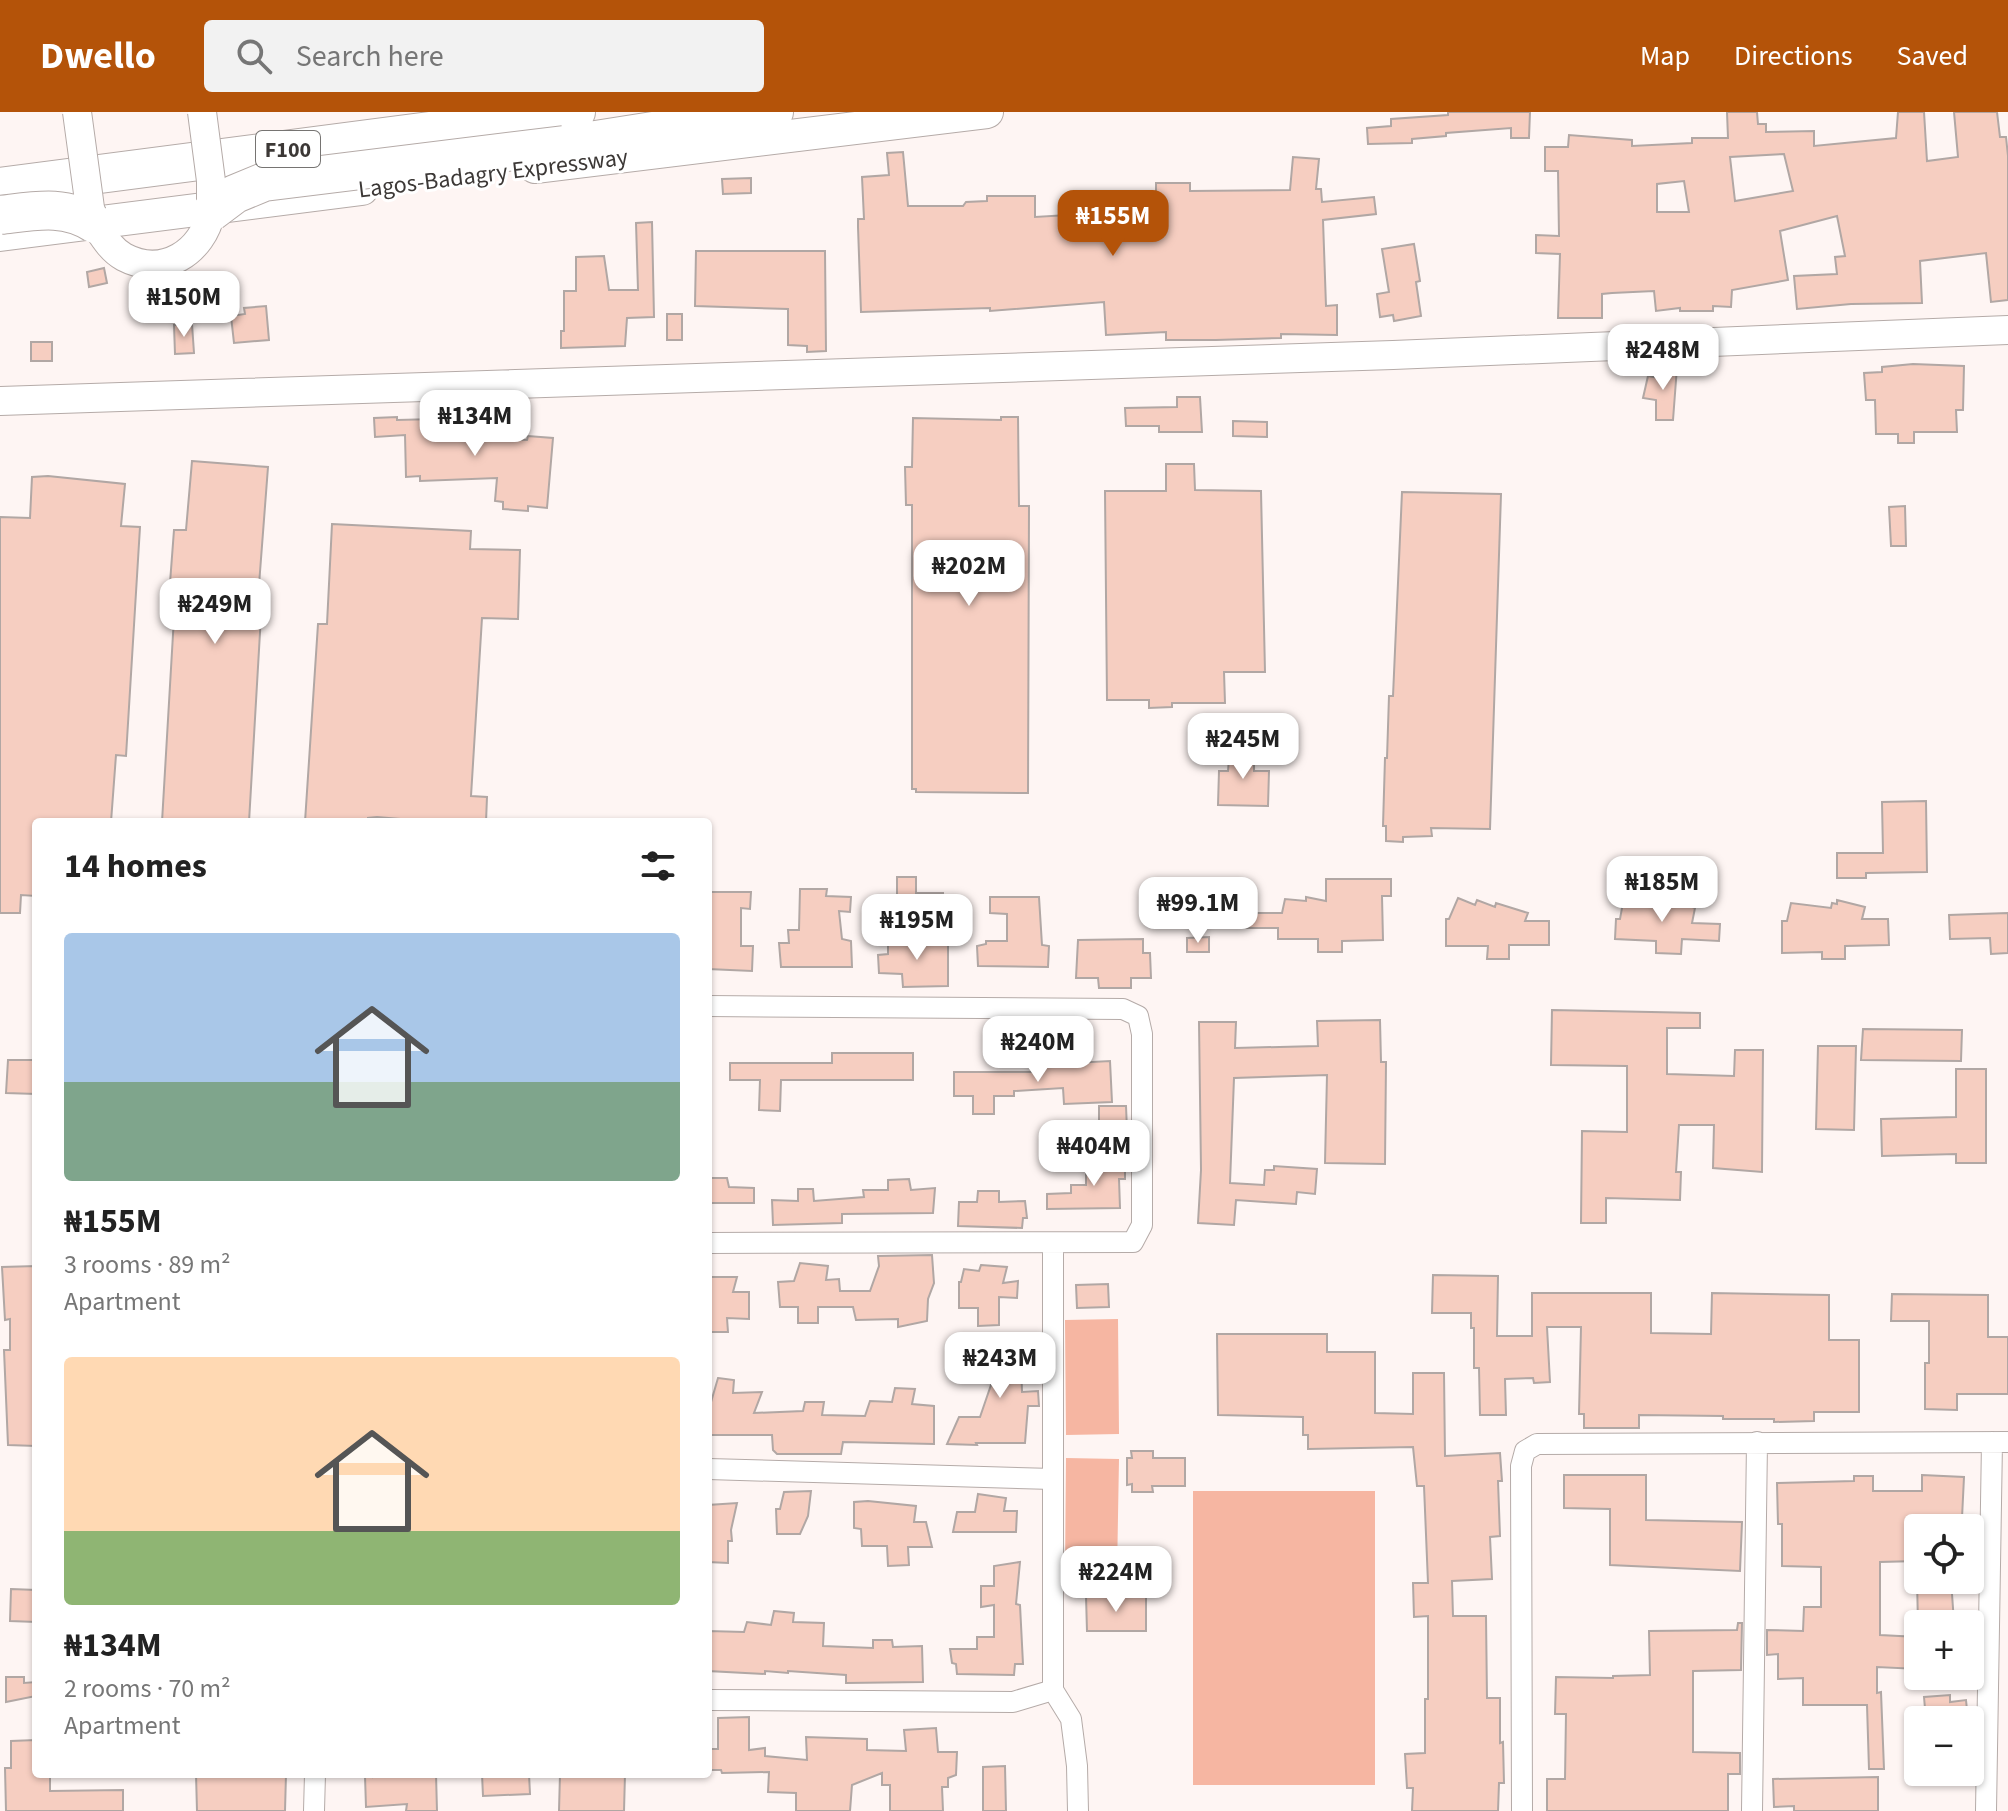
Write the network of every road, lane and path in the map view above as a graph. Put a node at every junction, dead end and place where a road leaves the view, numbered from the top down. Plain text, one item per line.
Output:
1 (77, 112) edge
2 (202, 112) edge
3 (774, 112) edge
4 (987, 112) edge
5 (570, 128) edge
6 (0, 187) edge
7 (211, 212) junction
8 (0, 215) edge
9 (95, 224) junction
10 (0, 235) edge
11 (2008, 319) edge
12 (2008, 330) edge
13 (0, 387) edge
14 (0, 401) edge
15 (712, 1006) edge
16 (712, 1243) edge
17 (1053, 1243) junction
18 (1757, 1442) junction
19 (2000, 1442) edge
20 (712, 1469) edge
21 (1053, 1479) junction
22 (1999, 1674) edge
23 (1053, 1690) junction
24 (712, 1700) edge
25 (315, 1778) edge
26 (314, 1811) edge
27 (1078, 1811) edge
28 (1522, 1811) edge
29 (1752, 1811) edge
30 (1986, 1811) edge

1 - 9 main road, bridge
2 - 7 main road, bridge
3 - 5 highway
4 - 10 main road, Lagos-Badagry Expressway
5 - 6 highway, Lagos-Badagry Expressway / F100
5 - 7 highway, bridge
7 - 9 main road
8 - 9 highway, bridge
11 - 13 main road
12 - 14 main road
15 - 17 street
16 - 17 street
17 - 21 street
18 - 19 street
18 - 28 street
18 - 29 street
19 - 22 street
20 - 21 street
21 - 23 street
22 - 30 street
23 - 24 street
23 - 27 street
25 - 26 street

